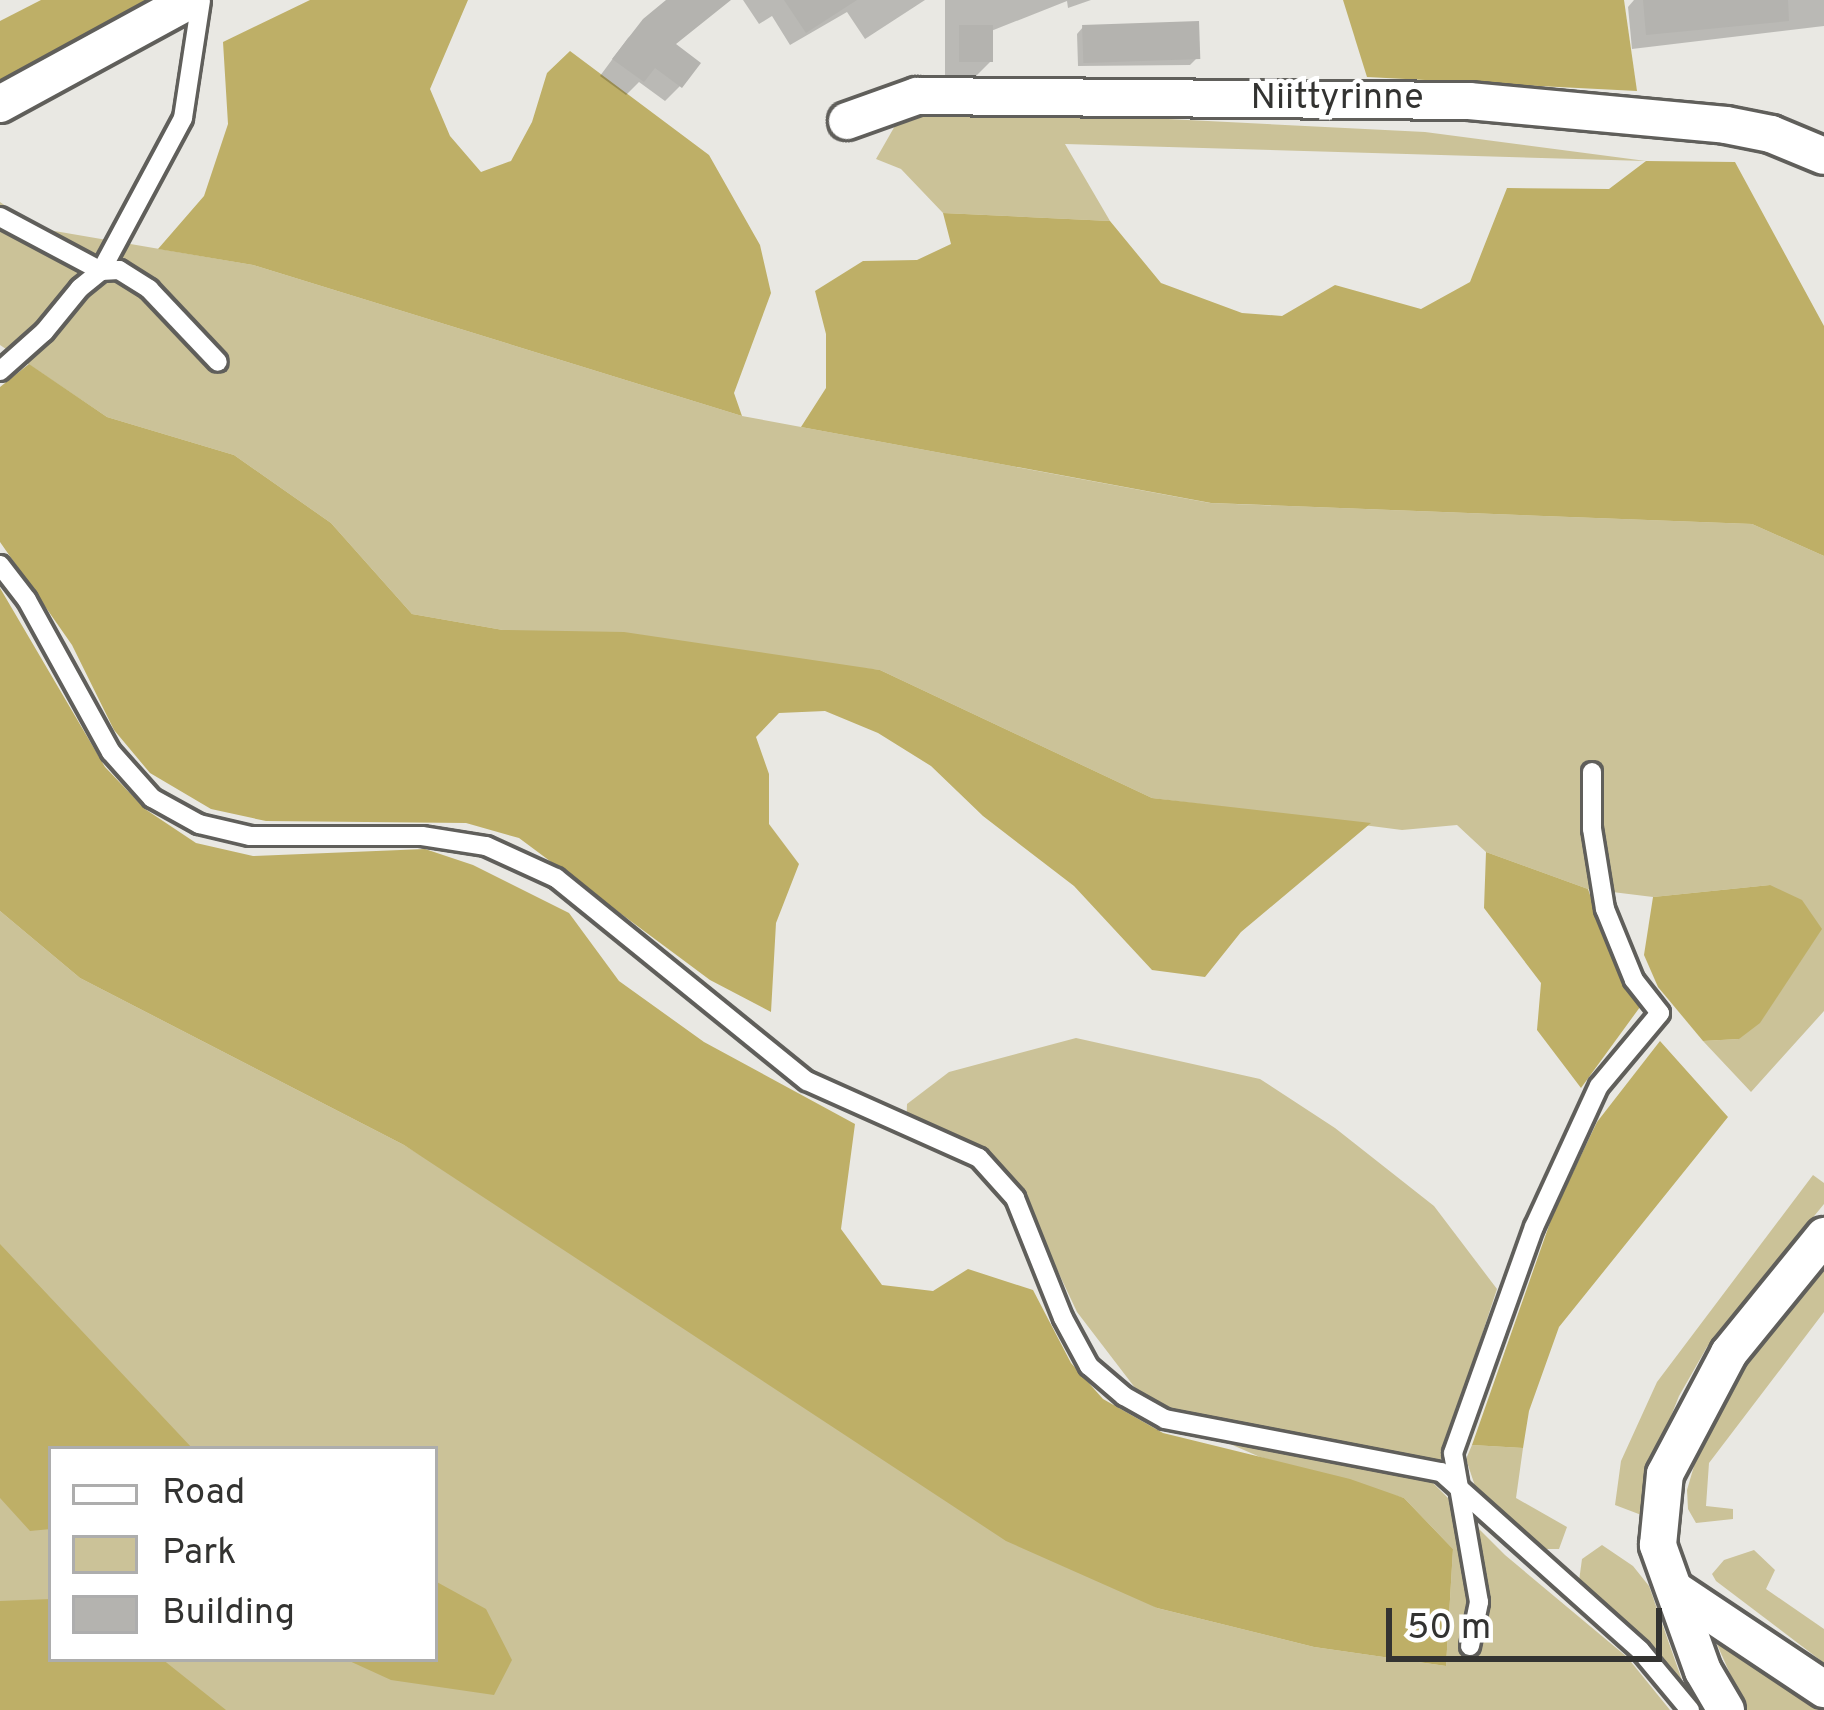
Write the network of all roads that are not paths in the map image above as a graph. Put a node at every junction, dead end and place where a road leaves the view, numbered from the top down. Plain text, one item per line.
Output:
1 (191, 0) edge
2 (201, 0) edge
3 (0, 104) edge
4 (847, 121) dead end
5 (1824, 156) edge
6 (0, 217) edge
7 (101, 271) junction
8 (218, 362) dead end
9 (0, 371) edge
10 (0, 565) edge
11 (1592, 772) dead end
12 (1824, 1236) edge
13 (1461, 1488) junction
14 (1677, 1592) junction
15 (1470, 1646) dead end
16 (1824, 1689) edge
17 (1690, 1710) edge
18 (1726, 1710) edge

1 - 3 street
2 - 7 lane
4 - 5 street, Niittyrinne
6 - 7 lane
7 - 8 lane
7 - 9 lane
10 - 13 lane
11 - 13 lane
12 - 14 street
13 - 15 lane
13 - 17 lane
14 - 16 street
14 - 18 street

